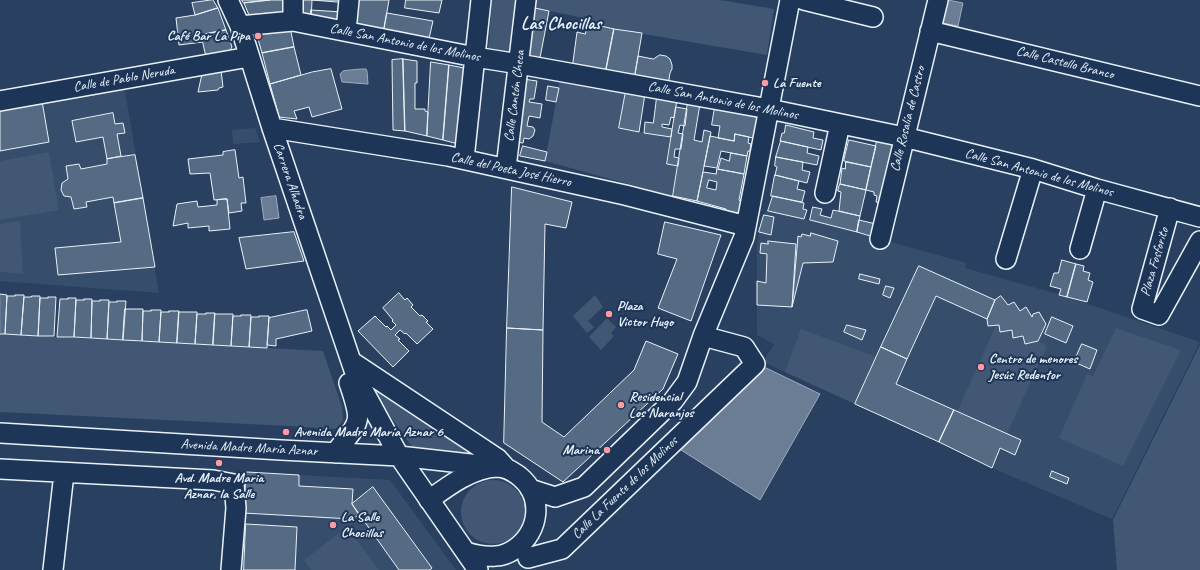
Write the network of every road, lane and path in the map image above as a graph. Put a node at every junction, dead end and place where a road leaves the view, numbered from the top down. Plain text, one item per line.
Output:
1 (228, 0) edge
2 (293, 0) edge
3 (349, 0) edge
4 (481, 0) edge
5 (526, 0) edge
6 (790, 0) edge
7 (804, 0) edge
8 (938, 0) edge
9 (873, 17) dead end
10 (293, 21) junction
11 (240, 26) junction
12 (346, 31) junction
13 (930, 31) junction
14 (249, 57) junction
15 (475, 57) junction
16 (519, 64) junction
17 (1200, 96) edge
18 (0, 101) edge
19 (769, 109) junction
20 (840, 124) junction
21 (272, 128) junction
22 (904, 137) junction
23 (464, 159) junction
24 (506, 168) junction
25 (1033, 169) junction
26 (1097, 189) junction
27 (825, 193) dead end
28 (1170, 208) junction
29 (1200, 216) edge
30 (746, 226) junction
31 (880, 238) dead end
32 (1200, 241) edge
33 (1080, 249) dead end
34 (1006, 259) dead end
35 (703, 336) junction
36 (352, 362) junction
37 (0, 433) edge
38 (335, 453) junction
39 (399, 456) junction
40 (502, 468) junction
41 (0, 469) edge
42 (64, 473) junction
43 (530, 489) junction
44 (429, 500) junction
45 (527, 550) edge
46 (466, 552) junction
47 (53, 570) edge
48 (231, 570) edge
49 (478, 570) edge
50 (499, 570) edge

1 - 11 street, Carrera Alhadra
2 - 10 street
3 - 12 street
4 - 15 street
5 - 16 street, Calle Cantón Checa
6 - 19 street, Calle La Fuente de los Molinos
7 - 9 street
8 - 13 street, Calle Rosalía de Castro
10 - 11 street, Calle San Antonio de los Molinos
10 - 12 street, Calle San Antonio de los Molinos
11 - 14 street, Carrera Alhadra
12 - 15 street, Calle San Antonio de los Molinos
13 - 17 street, Calle Castello Branco
13 - 22 street, Calle Rosalía de Castro
14 - 18 street, Calle de Pablo Neruda
14 - 21 street, Carrera Alhadra
15 - 16 street, Calle San Antonio de los Molinos
15 - 23 street
16 - 19 street, Calle San Antonio de los Molinos
16 - 24 street, Calle Cantón Checa
19 - 20 street, Calle San Antonio de los Molinos
19 - 30 street, Calle La Fuente de los Molinos
20 - 22 street, Calle San Antonio de los Molinos
20 - 27 street
21 - 23 street, Calle del Poeta José Hierro
21 - 36 street, Carrera Alhadra
22 - 25 street, Calle San Antonio de los Molinos
22 - 31 street, Calle Rosalía de Castro
23 - 24 street, Calle del Poeta José Hierro
24 - 30 street, Calle del Poeta José Hierro
25 - 26 street, Calle San Antonio de los Molinos
25 - 34 street
26 - 28 street, Calle San Antonio de los Molinos
26 - 33 street
28 - 29 street, Calle San Antonio de los Molinos
28 - 32 street, Plaza Fosforito
30 - 35 street, Calle La Fuente de los Molinos
35 - 43 street, Calle La Fuente de los Molinos
35 - 45 street, Calle La Fuente de los Molinos
36 - 38 street, Carrera Alhadra
36 - 39 street, Carrera Alhadra
36 - 40 street
37 - 38 street, Avenida Madre María Aznar
38 - 39 street, Avenida Madre María Aznar
39 - 40 street, Avenida Madre María Aznar
39 - 44 street, Carrera Alhadra
40 - 43 street
40 - 44 street
41 - 42 street
42 - 47 street
42 - 48 street
43 - 45 street
44 - 46 street, Carrera Alhadra
45 - 46 street
45 - 50 street
46 - 49 street, Carrera Alhadra

